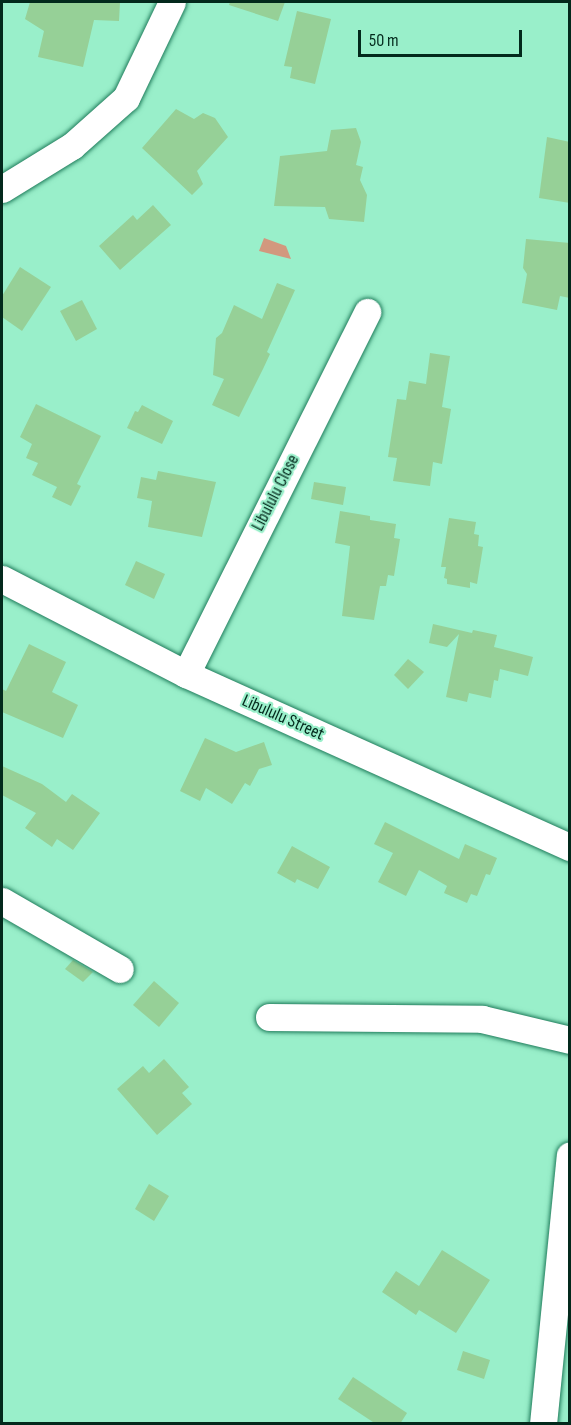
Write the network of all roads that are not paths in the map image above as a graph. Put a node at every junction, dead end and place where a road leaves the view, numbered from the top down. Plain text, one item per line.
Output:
1 (172, 2) edge
2 (2, 189) edge
3 (367, 312) dead end
4 (2, 579) edge
5 (186, 674) junction
6 (570, 847) edge
7 (2, 901) edge
8 (120, 969) dead end
9 (269, 1017) dead end
10 (570, 1040) edge
11 (570, 1155) edge
12 (543, 1424) edge

1 - 2 street
3 - 5 street, Libululu Close
4 - 5 street, Libululu Street
5 - 6 street, Libululu Street
7 - 8 street
9 - 10 street
11 - 12 street

